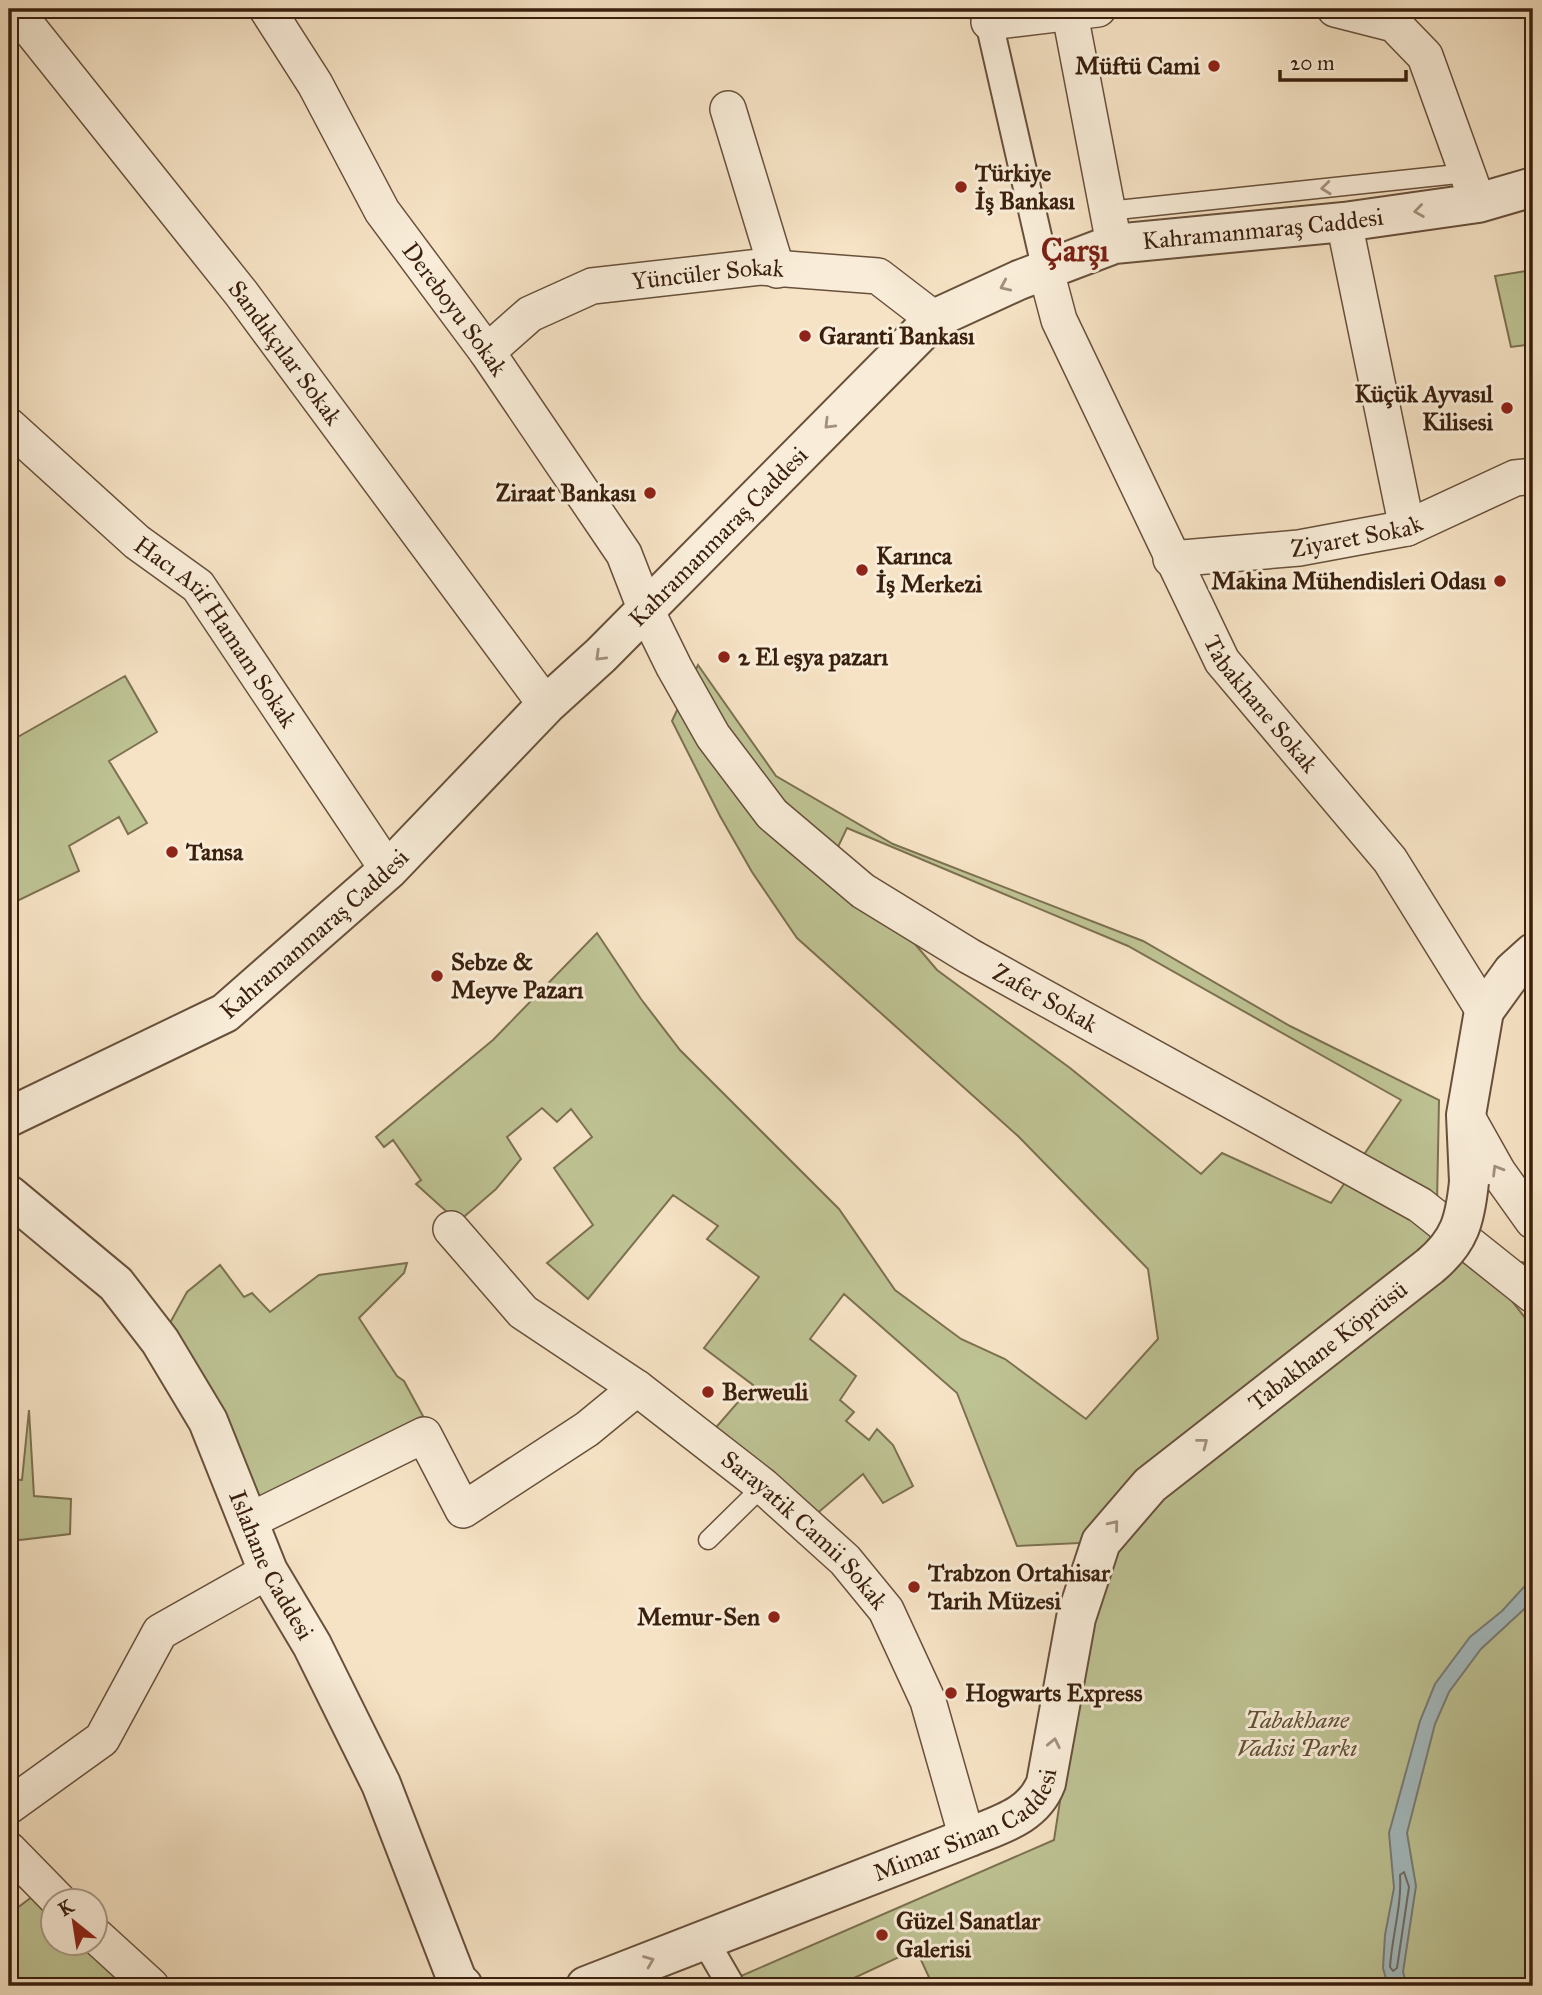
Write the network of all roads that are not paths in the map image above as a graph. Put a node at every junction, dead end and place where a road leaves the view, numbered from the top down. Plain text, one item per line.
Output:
1 (14, 9) edge
2 (267, 9) edge
3 (1079, 9) edge
4 (1335, 9) edge
5 (985, 15) edge
6 (728, 108) dead end
7 (1533, 187) edge
8 (1473, 188) junction
9 (1344, 222) junction
10 (1111, 227) junction
11 (777, 270) junction
12 (1046, 271) junction
13 (934, 319) junction
14 (487, 352) junction
15 (9, 426) edge
16 (1533, 476) edge
17 (1407, 528) junction
18 (1171, 559) junction
19 (645, 608) junction
20 (546, 705) junction
21 (388, 870) junction
22 (1533, 954) edge
23 (1484, 1011) junction
24 (1466, 1115) junction
25 (9, 1117) edge
26 (9, 1195) edge
27 (1533, 1221) edge
28 (451, 1229) dead end
29 (1533, 1295) edge
30 (637, 1388) junction
31 (1150, 1485) joint
32 (763, 1486) junction
33 (247, 1522) junction
34 (708, 1540) dead end
35 (268, 1571) junction
36 (9, 1806) edge
37 (967, 1838) junction
38 (9, 1850) edge
39 (44, 1886) edge
40 (704, 1939) junction
41 (108, 1947) edge
42 (729, 1982) dead end
43 (150, 1986) edge
44 (463, 1986) edge
45 (586, 1986) edge

1 - 20 street, Sandıkçılar Sokak
2 - 14 street, Dereboyu Sokak
3 - 5 street
3 - 10 street
4 - 8 street
5 - 12 street
6 - 11 street
7 - 8 street, Kahramanmaraş Caddesi
8 -> 9 street, Kahramanmaraş Caddesi
8 -> 10 lane, Kahramanmaraş Caddesi
9 - 10 street, Kahramanmaraş Caddesi
9 - 17 street
10 - 12 street, Kahramanmaraş Caddesi
11 - 13 street, Yüncüler Sokak
11 - 14 street, Yüncüler Sokak
12 -> 13 street, Kahramanmaraş Caddesi
12 - 18 street, Tabakhane Sokak
13 -> 19 street, Kahramanmaraş Caddesi
14 - 19 street, Dereboyu Sokak
15 - 21 street, Hacı Arif Hamam Sokak
16 - 17 street, Ziyaret Sokak
17 - 18 street, Ziyaret Sokak
18 - 23 street, Tabakhane Sokak
19 -> 20 street, Kahramanmaraş Caddesi
19 - 29 street, Zafer Sokak
20 - 21 street, Kahramanmaraş Caddesi
21 - 25 street, Kahramanmaraş Caddesi
22 - 23 street
23 - 24 street
27 -> 24 street
31 -> 24 street, Tabakhane Köprüsü, bridge
26 - 33 street, Islahane Caddesi
28 - 30 street, Sarayatik Camii Sokak
30 - 32 street, Sarayatik Camii Sokak
30 - 33 street
37 -> 31 street, Mimar Sinan Caddesi
32 - 34 lane
32 - 37 street, Sarayatik Camii Sokak
33 - 35 street, Islahane Caddesi
35 - 36 street
35 - 44 street, Islahane Caddesi
37 - 40 street, Mimar Sinan Caddesi
38 - 39 street
40 - 42 street
45 -> 40 street, Mimar Sinan Caddesi
41 - 43 street

